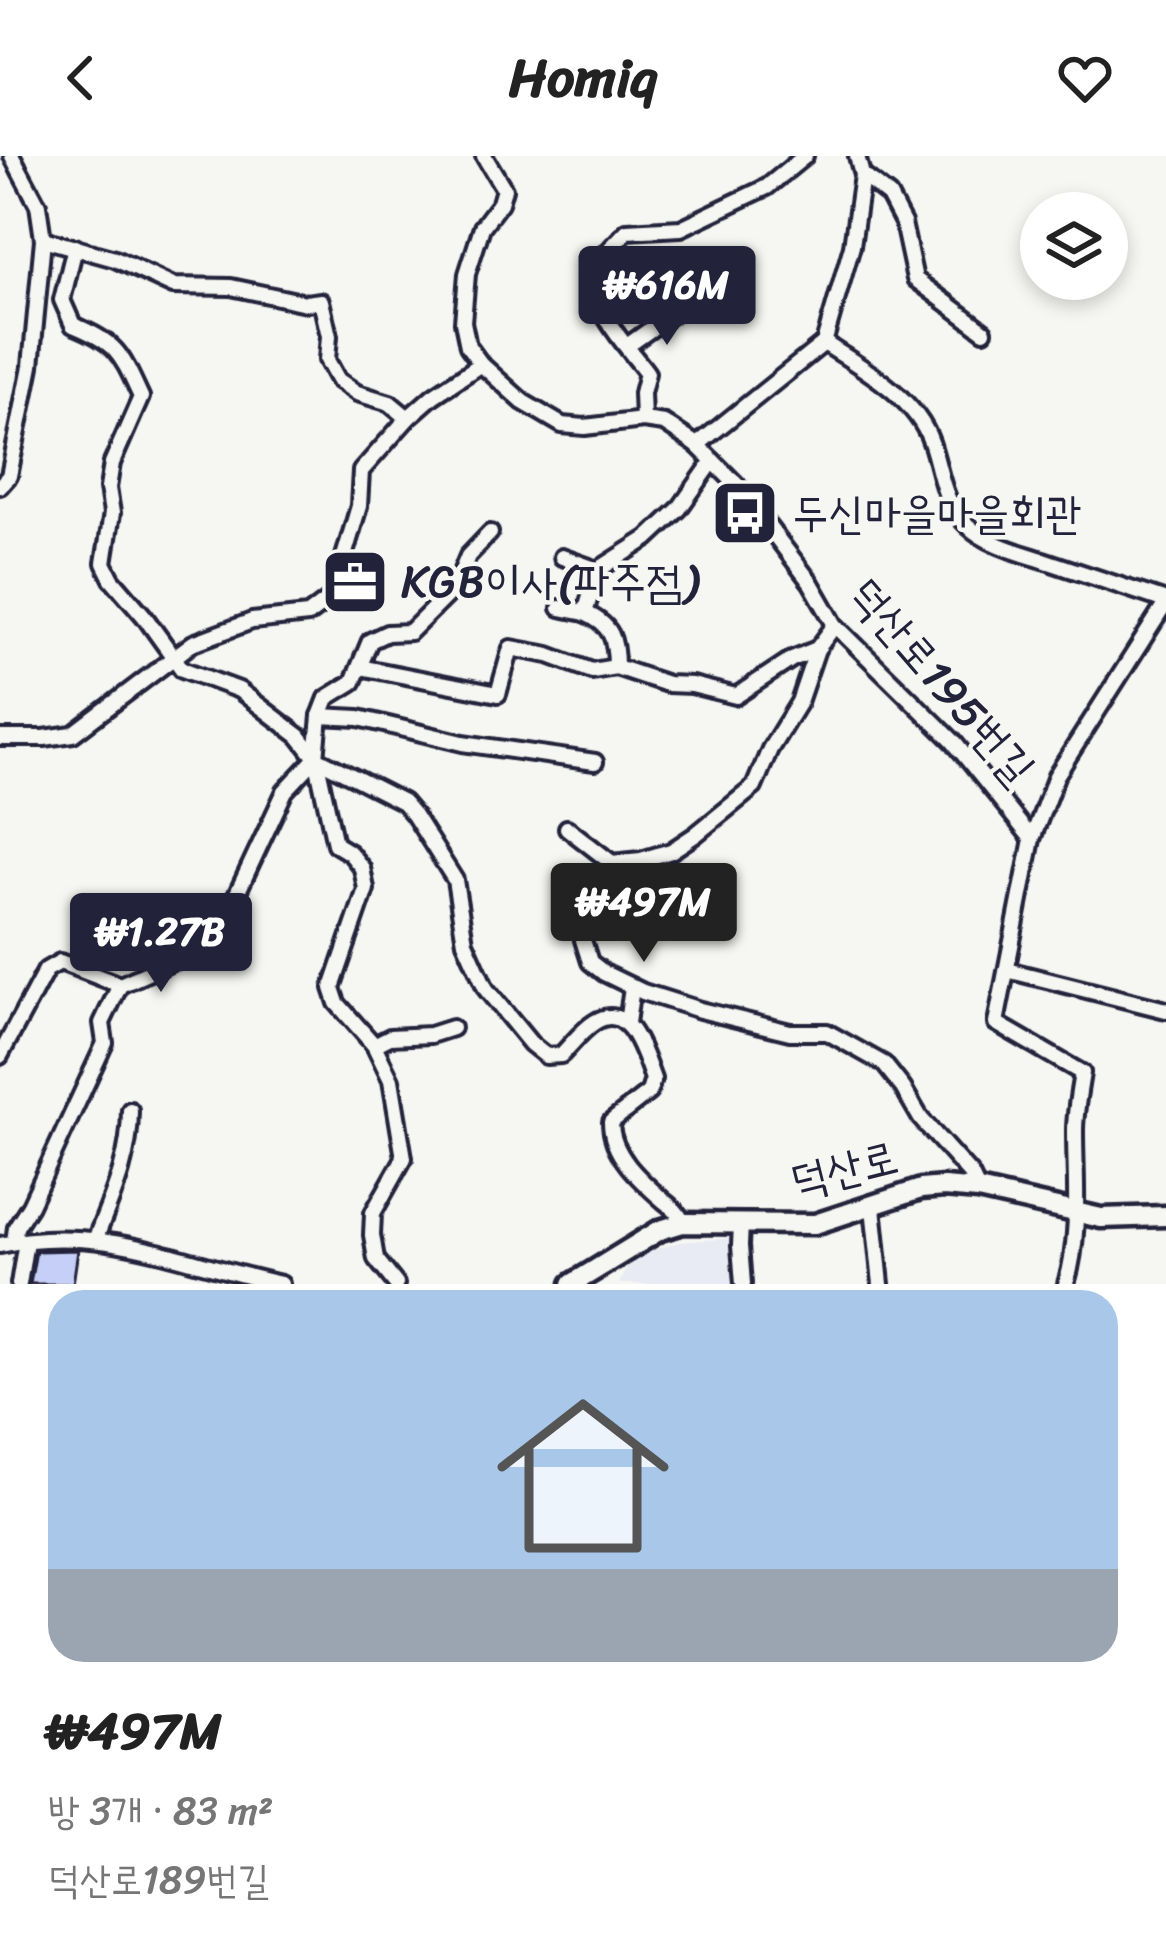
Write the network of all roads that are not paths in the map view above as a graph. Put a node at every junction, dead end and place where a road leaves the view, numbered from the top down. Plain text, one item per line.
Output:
1 (484, 156) edge
2 (805, 156) edge
3 (857, 156) edge
4 (18, 159) edge
5 (862, 175) junction
6 (43, 239) junction
7 (75, 247) junction
8 (679, 309) dead end
9 (984, 331) dead end
10 (824, 343) junction
11 (627, 346) junction
12 (481, 364) junction
13 (408, 418) junction
14 (643, 420) junction
15 (698, 445) junction
16 (713, 460) junction
17 (0, 486) edge
18 (490, 533) dead end
19 (562, 557) dead end
20 (598, 570) junction
21 (1166, 602) edge
22 (560, 608) dead end
23 (585, 613) junction
24 (836, 626) junction
25 (817, 649) junction
26 (172, 658) junction
27 (616, 667) junction
28 (360, 668) junction
29 (320, 716) junction
30 (0, 738) edge
31 (316, 758) junction
32 (595, 762) dead end
33 (567, 828) dead end
34 (1032, 839) junction
35 (611, 863) junction
36 (1007, 970) junction
37 (120, 985) junction
38 (632, 987) junction
39 (1166, 1010) edge
40 (628, 1023) junction
41 (452, 1028) dead end
42 (374, 1045) junction
43 (0, 1056) edge
44 (130, 1110) dead end
45 (978, 1190) junction
46 (873, 1207) junction
47 (1076, 1214) junction
48 (1166, 1216) edge
49 (683, 1223) junction
50 (741, 1223) junction
51 (94, 1240) junction
52 (13, 1242) edge
53 (1070, 1282) edge
54 (19, 1284) edge
55 (280, 1284) edge
56 (396, 1284) edge
57 (572, 1284) edge
58 (742, 1284) edge
59 (881, 1284) edge

1 - 12 street
2 - 11 street
3 - 5 street
4 - 6 street
5 - 9 street
5 - 10 street
6 - 7 street
6 - 17 street
7 - 13 street
7 - 26 street
8 - 11 street
10 - 15 street
10 - 21 street
11 - 14 street
12 - 13 street
12 - 14 street
13 - 26 street
14 - 15 street, 덕산로195번길
15 - 16 street, 덕산로195번길
16 - 20 street
16 - 24 street, 덕산로195번길
18 - 28 street
19 - 20 street
20 - 23 street
21 - 34 street
22 - 23 street
23 - 27 street
24 - 25 street
24 - 34 street, 덕산로195번길
25 - 27 street
25 - 35 street
26 - 30 street
26 - 31 street
27 - 28 street
28 - 29 street
29 - 31 street
29 - 32 street
31 - 37 street
31 - 40 street
31 - 42 street
33 - 35 street
34 - 36 street, 덕산로195번길
35 - 38 street
36 - 39 street
36 - 47 street, 덕산로195번길
37 - 43 street
37 - 52 street
38 - 40 street
38 - 45 street
40 - 49 street
41 - 42 street
42 - 56 street
44 - 51 street
45 - 46 street, 덕산로
45 - 47 street, 덕산로
46 - 50 street, 덕산로
46 - 59 street
47 - 48 street, 덕산로
47 - 53 street
49 - 50 street, 덕산로
49 - 57 street, 덕산로
50 - 58 street
51 - 52 street
51 - 55 street
52 - 54 street

